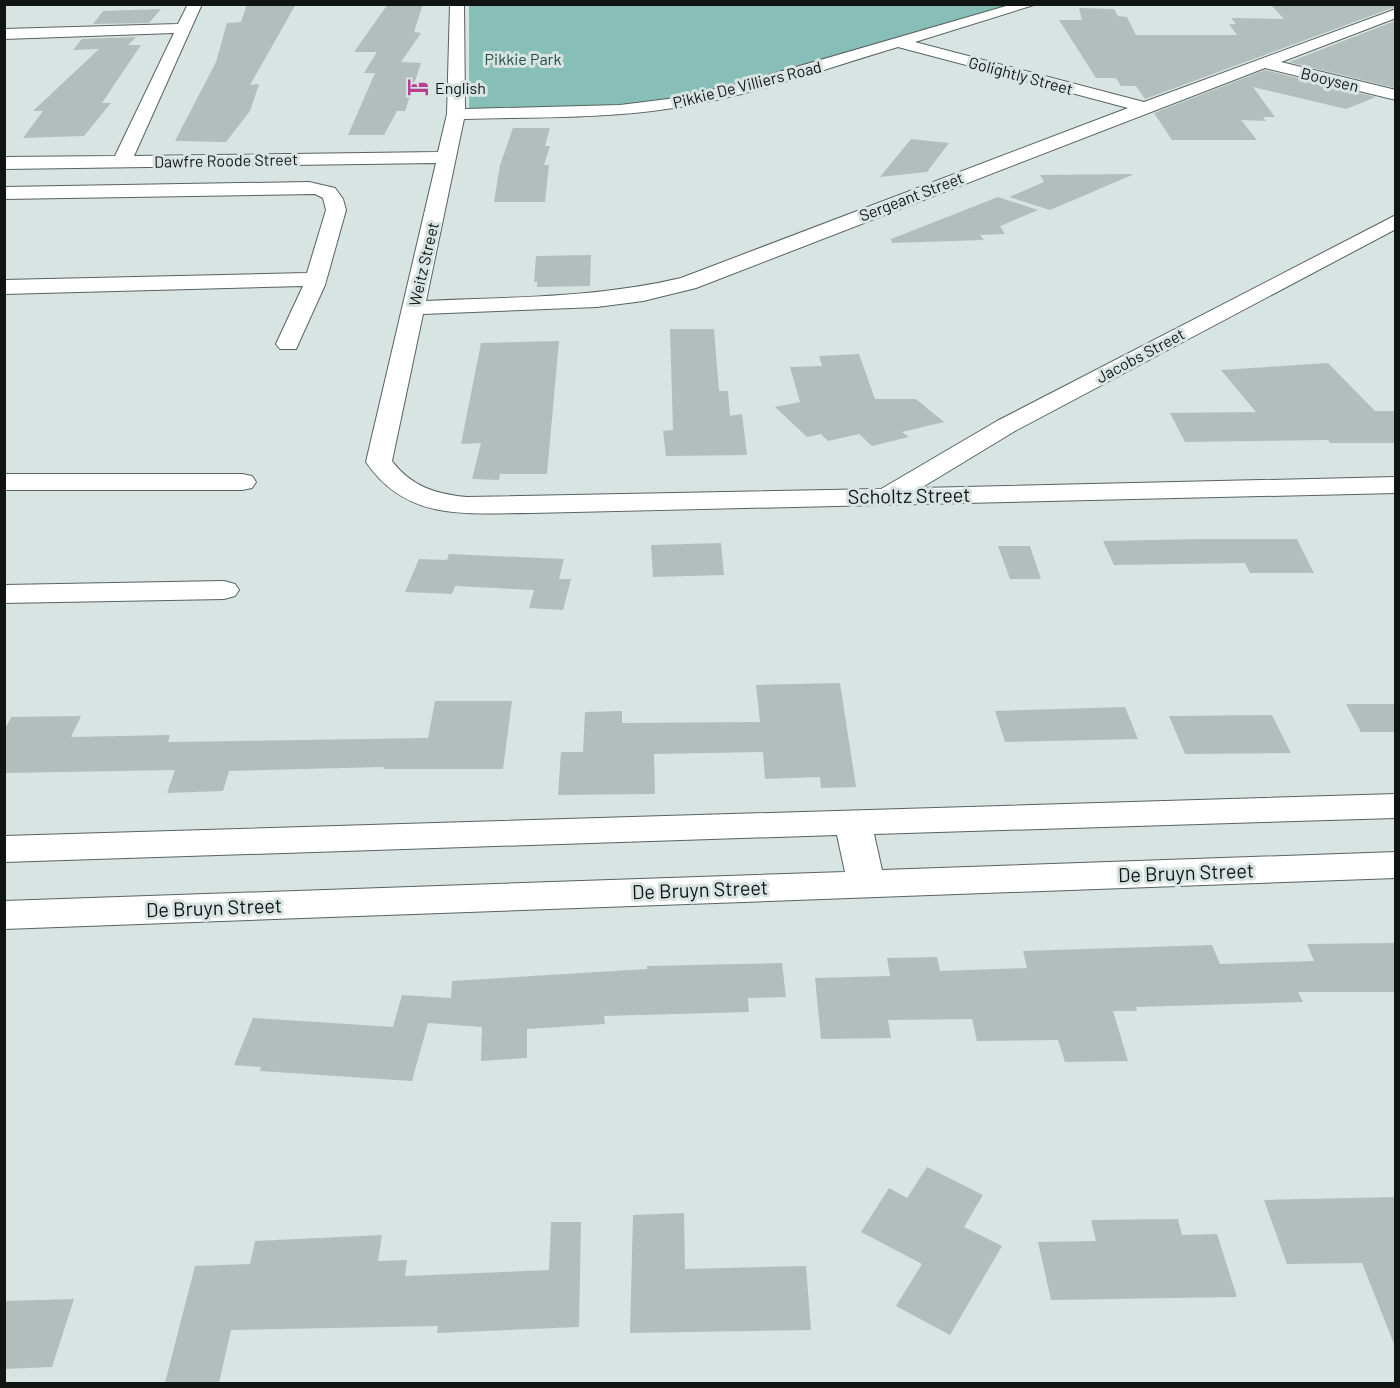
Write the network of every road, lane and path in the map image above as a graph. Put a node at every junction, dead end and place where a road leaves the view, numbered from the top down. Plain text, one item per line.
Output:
1 (195, 4) edge
2 (457, 4) edge
3 (1030, 4) edge
4 (1395, 13) edge
5 (182, 28) junction
6 (4, 34) edge
7 (899, 43) junction
8 (1265, 63) junction
9 (1395, 95) edge
10 (1143, 107) junction
11 (456, 114) junction
12 (447, 157) junction
13 (122, 161) junction
14 (4, 163) edge
15 (4, 193) edge
16 (1395, 220) edge
17 (315, 279) junction
18 (4, 287) edge
19 (412, 309) junction
20 (288, 344) dead end
21 (960, 454) junction
22 (4, 482) edge
23 (242, 482) dead end
24 (1395, 485) edge
25 (974, 494) junction
26 (888, 496) junction
27 (423, 500) joint
28 (224, 590) dead end
29 (4, 594) edge
30 (1395, 806) edge
31 (853, 822) junction
32 (4, 849) edge
33 (1395, 865) edge
34 (866, 883) junction
35 (4, 915) edge

1 - 5 street
2 - 11 street, Weitz Street
3 - 7 street, Pikkie De Villiers Road
4 - 8 street, Sergeant Street
5 - 6 street
5 - 13 street
7 - 10 street, Golightly Street
7 - 11 street, Pikkie De Villiers Road
8 - 9 street, Booysen
8 - 10 street, Sergeant Street
10 - 19 street, Sergeant Street
11 - 12 street, Weitz Street
12 - 13 street, Dawfre Roode Street
12 - 19 street, Weitz Street
13 - 14 street, Dawfre Roode Street
15 - 17 street
16 - 21 street, Jacobs Street
17 - 18 street
17 - 20 street
19 - 27 street, Weitz Street
21 - 25 street
21 - 26 street, Jacobs Street
22 - 23 street
24 - 25 street, Scholtz Street
25 - 26 street, Scholtz Street
26 - 27 street, Scholtz Street
28 - 29 street
30 - 31 street
31 - 32 street
31 - 34 street
33 - 34 street, De Bruyn Street
34 - 35 street, De Bruyn Street

